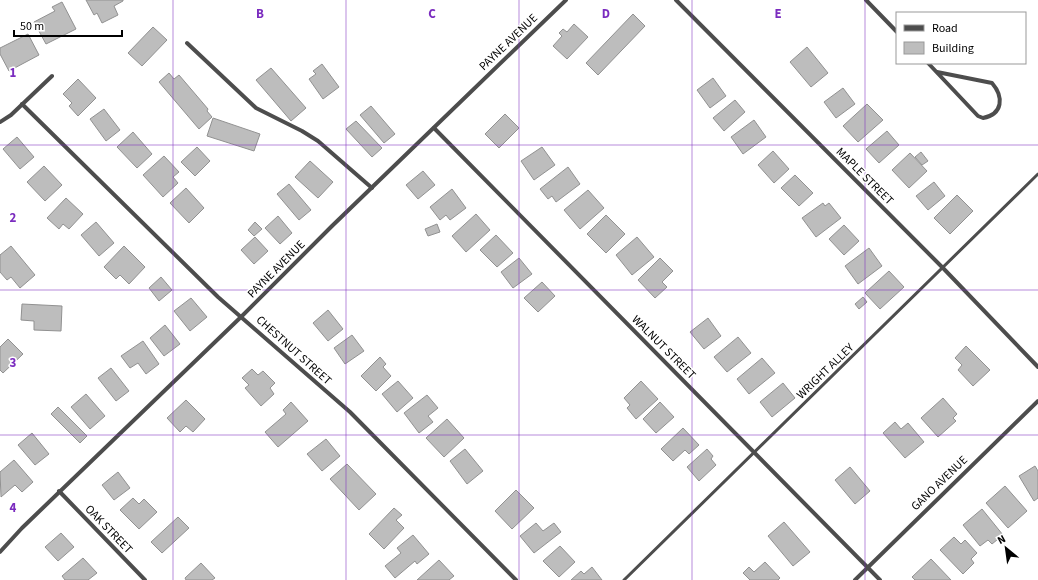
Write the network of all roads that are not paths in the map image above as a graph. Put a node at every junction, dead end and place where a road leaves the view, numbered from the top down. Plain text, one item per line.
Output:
1 (566, 0) edge
2 (676, 0) edge
3 (866, 0) edge
4 (896, 31) edge
5 (186, 43) dead end
6 (929, 64) edge
7 (937, 72) junction
8 (52, 76) dead end
9 (22, 104) junction
10 (0, 122) edge
11 (434, 128) junction
12 (1038, 174) edge
13 (372, 188) junction
14 (942, 268) junction
15 (242, 316) junction
16 (1038, 367) edge
17 (1038, 401) edge
18 (754, 452) junction
19 (59, 492) junction
20 (0, 552) edge
21 (868, 567) junction
22 (144, 580) edge
23 (516, 580) edge
24 (624, 580) edge
25 (855, 580) edge
26 (880, 580) edge

1 - 11 street, PAYNE AVENUE
2 - 14 street, MAPLE STREET
3 - 4 street
5 - 13 street
6 - 7 street
7 - 7 street
8 - 9 street
9 - 10 street
9 - 15 street, CHESTNUT STREET
11 - 13 street, PAYNE AVENUE
11 - 18 street, WALNUT STREET
12 - 14 lane, WRIGHT ALLEY
13 - 15 street, PAYNE AVENUE
14 - 16 street, MAPLE STREET
14 - 18 lane, WRIGHT ALLEY
15 - 19 street, PAYNE AVENUE
15 - 23 street, CHESTNUT STREET
17 - 21 street, GANO AVENUE
18 - 21 street, WALNUT STREET
18 - 24 lane, WRIGHT ALLEY
19 - 20 street, PAYNE AVENUE
19 - 22 street, OAK STREET
21 - 25 street, GANO AVENUE
21 - 26 street, WALNUT STREET

